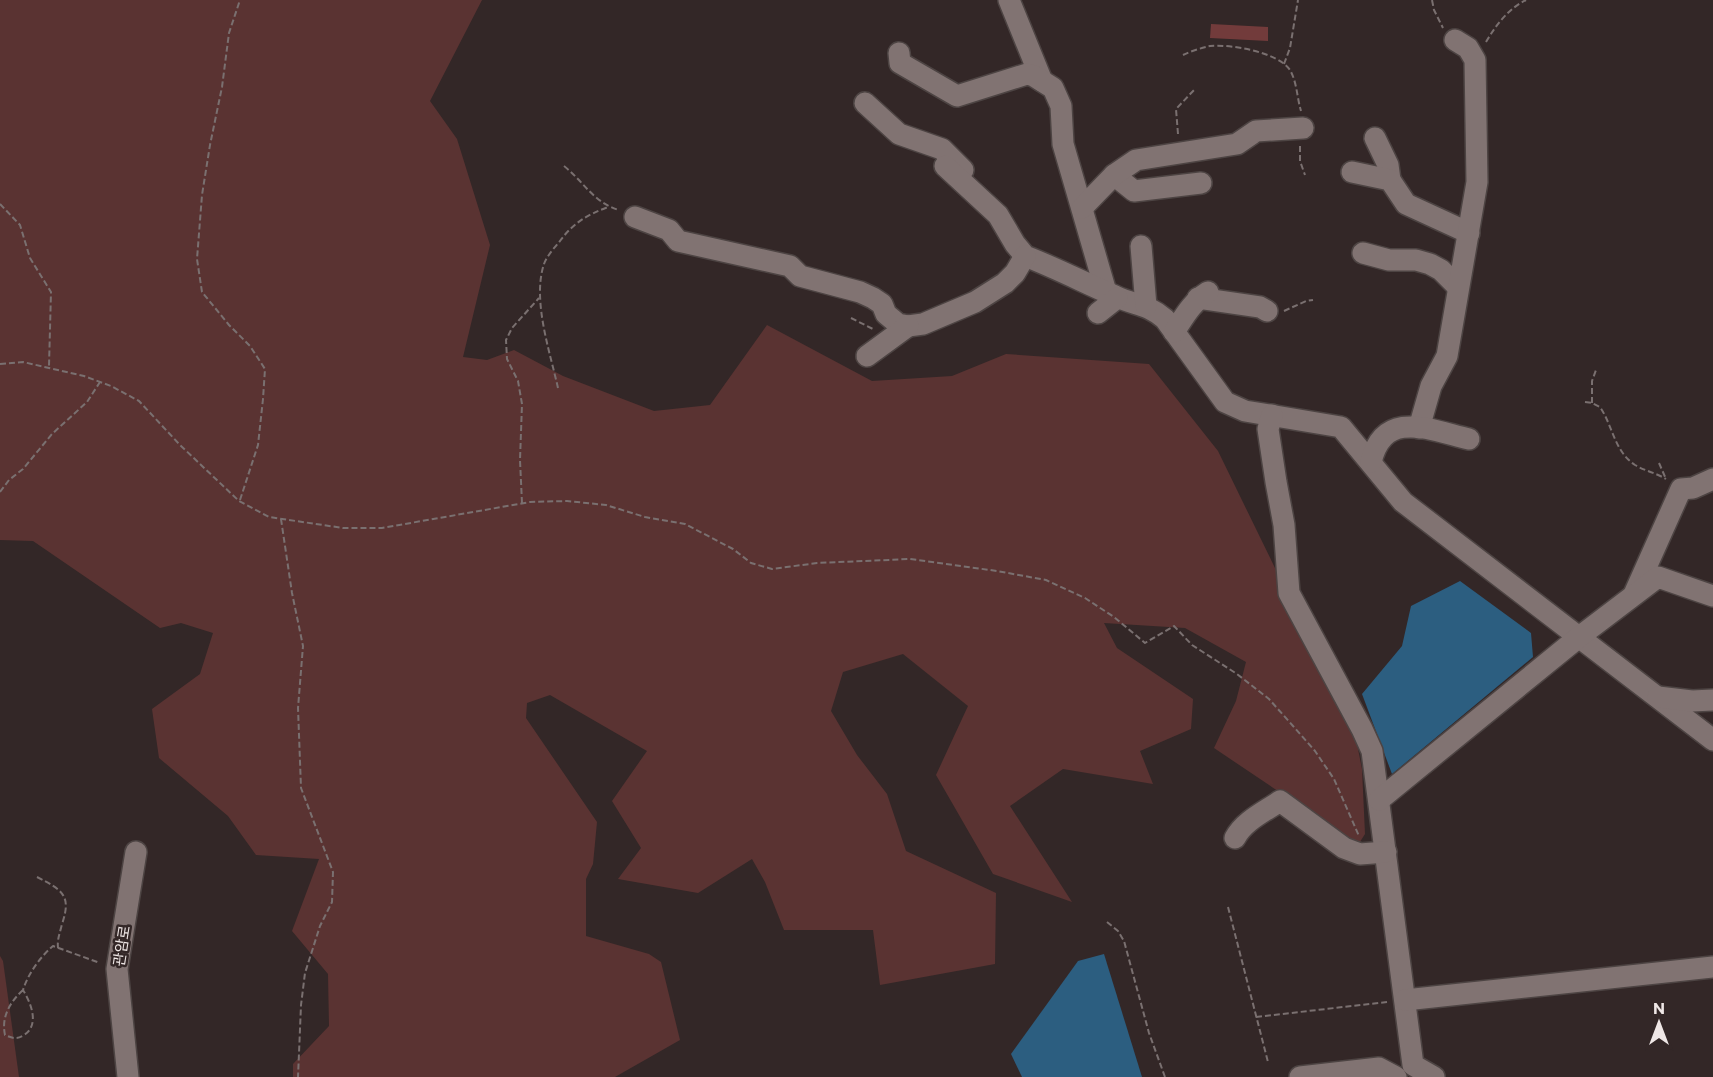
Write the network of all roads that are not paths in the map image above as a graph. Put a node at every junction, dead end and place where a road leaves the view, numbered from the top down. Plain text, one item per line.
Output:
1 (1009, 0) edge
2 (1455, 40) road end
3 (899, 53) dead end
4 (1042, 81) junction
5 (865, 103) dead end
6 (1303, 128) road end
7 (1375, 138) dead end
8 (945, 166) dead end
9 (1352, 172) dead end
10 (1114, 175) junction
11 (1390, 180) junction
12 (1200, 183) dead end
13 (1082, 208) junction
14 (635, 217) road end
15 (1005, 226) junction
16 (1469, 233) junction
17 (1141, 246) dead end
18 (1364, 253) dead end
19 (1026, 256) junction
20 (1219, 287) dead end
21 (1458, 287) junction
22 (1112, 295) junction
23 (1198, 298) junction
24 (1146, 306) junction
25 (1267, 311) road end
26 (1098, 314) dead end
27 (900, 332) junction
28 (1174, 332) junction
29 (867, 356) dead end
30 (1272, 415) junction
31 (1419, 428) junction
32 (1469, 439) dead end
33 (1371, 462) junction
34 (1713, 479) edge
35 (1634, 595) junction
36 (1713, 596) edge
37 (1579, 637) junction
38 (1657, 697) junction
39 (1713, 700) edge
40 (1713, 740) edge
41 (1379, 800) junction
42 (1235, 838) dead end
43 (136, 852) dead end
44 (1381, 852) junction
45 (1713, 967) edge
46 (1405, 1000) junction
47 (128, 1077) edge
48 (1300, 1077) edge
49 (1396, 1077) edge
50 (1434, 1077) edge

1 - 4 street
2 - 16 street
3 - 4 street
4 - 13 street
5 - 15 street
6 - 10 street
7 - 11 street
8 - 15 street
9 - 11 street
10 - 12 street
10 - 13 street
11 - 16 street
13 - 22 street
14 - 27 street
15 - 19 street
16 - 21 street
17 - 24 street
18 - 21 street
19 - 22 street
19 - 27 street
20 - 23 street
21 - 31 street
22 - 24 street
22 - 26 street
23 - 25 street
23 - 28 street
24 - 28 street
27 - 29 street
28 - 30 street
30 - 33 street
30 - 41 street
31 - 32 street
31 - 33 street
33 - 37 street
34 - 35 street
35 - 36 street
35 - 37 street
37 - 38 street
37 - 41 street
38 - 39 street
38 - 40 street
41 - 44 street
42 - 44 street
43 - 47 street, 관암로
44 - 46 street
45 - 46 street
46 - 50 street
48 - 49 street

